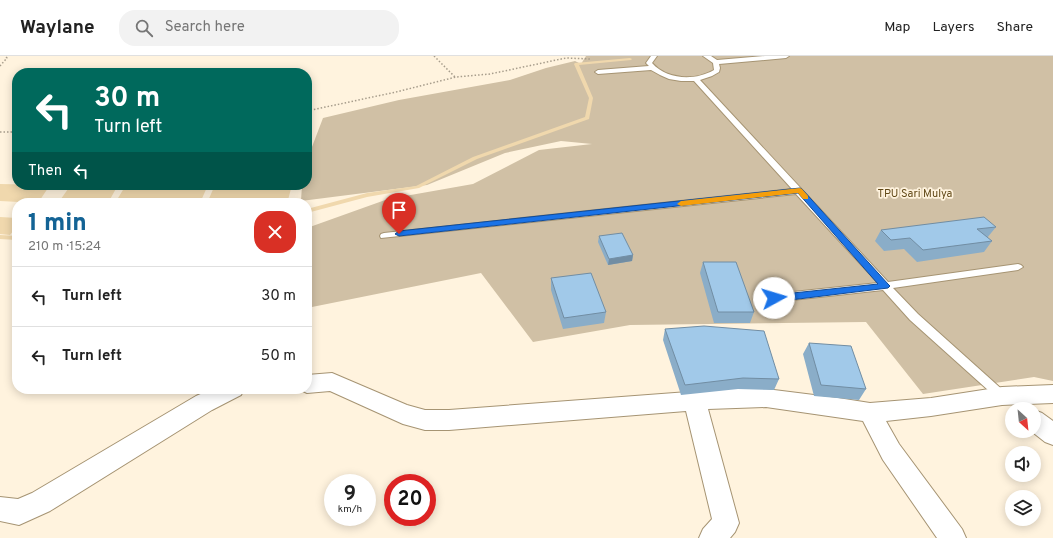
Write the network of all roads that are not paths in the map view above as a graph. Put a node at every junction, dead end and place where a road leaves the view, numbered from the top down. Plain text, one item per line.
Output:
1 (654, 56) edge
2 (706, 56) edge
3 (786, 56) edge
4 (716, 62) junction
5 (652, 68) junction
6 (598, 72) dead end
7 (696, 79) junction
8 (800, 191) junction
9 (384, 236) dead end
10 (1018, 267) dead end
11 (885, 286) junction
12 (774, 298) dead end
13 (312, 384) edge
14 (223, 394) edge
15 (1053, 394) edge
16 (695, 401) junction
17 (1009, 402) edge
18 (1015, 402) edge
19 (1005, 403) edge
20 (870, 413) junction
21 (1041, 426) edge
22 (1053, 435) edge
23 (0, 509) edge
24 (712, 538) edge
25 (953, 538) edge

1 - 5 lane
2 - 4 lane
3 - 4 lane
4 - 7 lane
5 - 6 lane
5 - 7 lane
7 - 8 lane
8 - 9 lane
8 - 11 lane
10 - 11 lane
11 - 12 lane
11 - 17 lane
13 - 16 street
14 - 23 street
15 - 18 street
16 - 20 street
16 - 24 street
19 - 20 street
20 - 25 street
21 - 22 street

